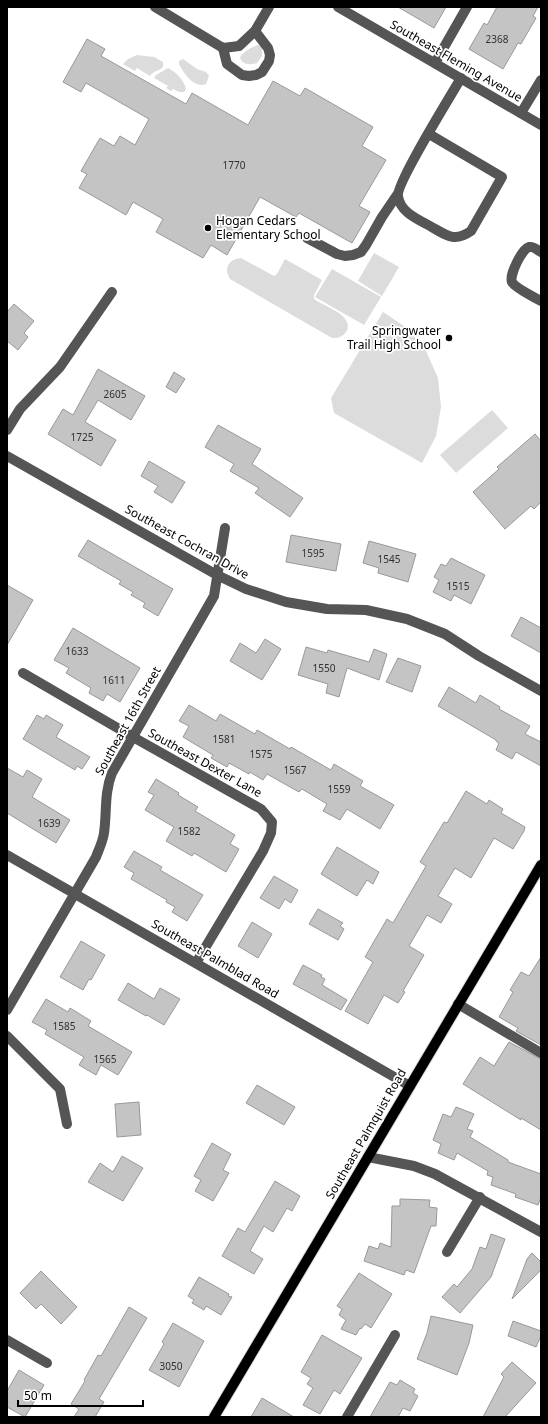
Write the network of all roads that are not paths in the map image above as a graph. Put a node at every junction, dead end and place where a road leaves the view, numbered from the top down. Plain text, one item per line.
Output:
1 (155, 7) edge
2 (269, 7) edge
3 (338, 7) edge
4 (467, 7) edge
5 (255, 31) junction
6 (223, 48) junction
7 (434, 63) junction
8 (461, 78) junction
9 (541, 80) edge
10 (522, 113) junction
11 (541, 125) edge
12 (429, 134) junction
13 (397, 195) junction
14 (307, 238) dead end
15 (541, 252) edge
16 (112, 292) dead end
17 (541, 301) edge
18 (7, 430) edge
19 (7, 456) edge
20 (225, 528) dead end
21 (217, 575) junction
22 (23, 673) dead end
23 (541, 691) edge
24 (133, 737) junction
25 (7, 855) edge
26 (541, 865) edge
27 (75, 894) junction
28 (196, 963) junction
29 (458, 1004) junction
30 (7, 1010) edge
31 (7, 1036) edge
32 (541, 1053) edge
33 (410, 1086) junction
34 (67, 1124) dead end
35 (368, 1157) junction
36 (480, 1197) junction
37 (541, 1232) edge
38 (447, 1252) dead end
39 (395, 1335) dead end
40 (7, 1340) edge
41 (47, 1363) dead end
42 (214, 1417) edge
43 (346, 1417) edge

1 - 6 street
2 - 5 street
3 - 7 street, Southeast Fleming Avenue
4 - 7 street
5 - 6 street
5 - 6 street
7 - 8 street, Southeast Fleming Avenue
8 - 10 street, Southeast Fleming Avenue
8 - 12 street
9 - 10 street
10 - 11 street, Southeast Fleming Avenue
12 - 13 street
12 - 13 street
13 - 14 street
15 - 17 street
16 - 18 street
19 - 21 street, Southeast Cochran Drive
20 - 21 street, Southeast 16th Street
21 - 23 street, Southeast Cochran Drive
21 - 24 street, Southeast 16th Street
22 - 24 street, Southeast Dexter Lane
24 - 27 street, Southeast 16th Street
24 - 28 street, Southeast Dexter Lane
25 - 27 street, Southeast Palmblad Road
26 - 29 main road, Southeast Palmquist Road
27 - 28 street, Southeast Palmblad Road
27 - 30 street, Southeast 16th Street
28 - 33 street, Southeast Palmblad Road
29 - 32 street
29 - 33 main road, Southeast Palmquist Road
31 - 34 street
33 - 35 main road, Southeast Palmquist Road
35 - 36 street
35 - 42 main road, Southeast Palmquist Road
36 - 37 street
36 - 38 street
39 - 43 street
40 - 41 street

